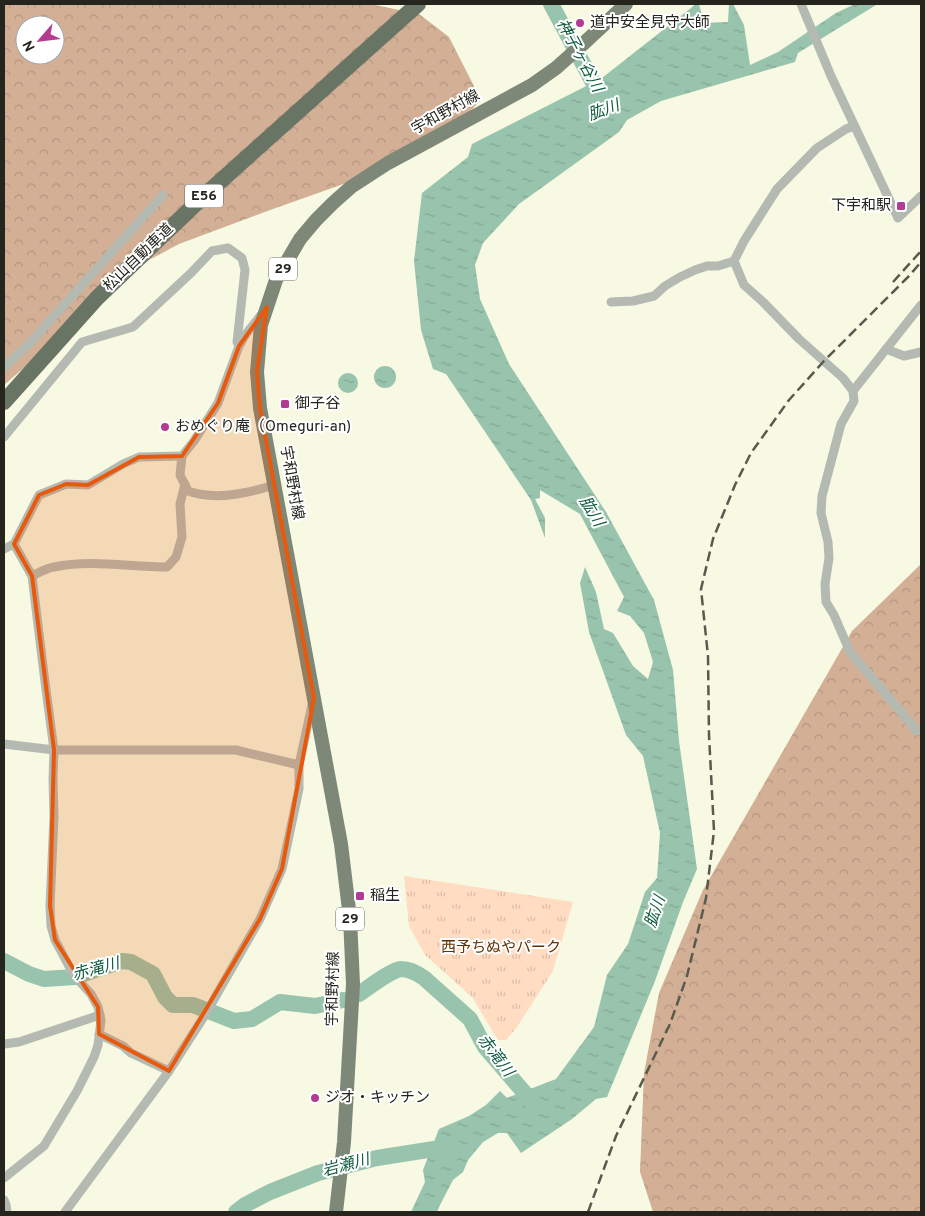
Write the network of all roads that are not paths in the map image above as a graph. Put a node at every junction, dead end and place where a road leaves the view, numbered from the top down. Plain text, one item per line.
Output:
1 (418, 4) edge
2 (801, 4) edge
3 (623, 5) edge
4 (854, 126) junction
5 (163, 194) dead end
6 (921, 196) edge
7 (734, 262) junction
8 (611, 302) dead end
9 (921, 306) edge
10 (267, 307) junction
11 (239, 346) junction
12 (886, 349) junction
13 (921, 352) edge
14 (4, 367) edge
15 (853, 391) junction
16 (4, 402) edge
17 (4, 437) edge
18 (182, 456) junction
19 (184, 484) junction
20 (274, 485) junction
21 (14, 544) junction
22 (4, 549) edge
23 (32, 576) junction
24 (314, 698) junction
25 (917, 731) dead end
26 (4, 744) edge
27 (54, 750) junction
28 (299, 765) junction
29 (100, 1015) junction
30 (100, 1034) junction
31 (4, 1044) edge
32 (170, 1071) junction
33 (4, 1178) edge
34 (4, 1200) edge
35 (7, 1212) edge
36 (65, 1212) edge
37 (336, 1212) edge

1 - 16 highway, 松山自動車道 / E56
2 - 4 street
3 - 10 main road, 宇和野村線 / 29
4 - 6 street
4 - 7 street
5 - 14 street
7 - 8 street
7 - 15 street
9 - 12 street
10 - 11 street
10 - 20 main road, 宇和野村線 / 29
11 - 17 street
11 - 18 street
12 - 13 street
12 - 15 street
15 - 25 street
18 - 19 street
18 - 21 street
19 - 20 street
19 - 23 street
20 - 24 main road, 宇和野村線 / 29
21 - 22 street
21 - 23 street
23 - 27 street
24 - 28 street
24 - 37 main road, 宇和野村線 / 29
26 - 27 street
27 - 28 street
27 - 29 street
28 - 32 street
29 - 30 street
29 - 31 street
30 - 32 street
30 - 33 street
32 - 36 street
34 - 35 street

